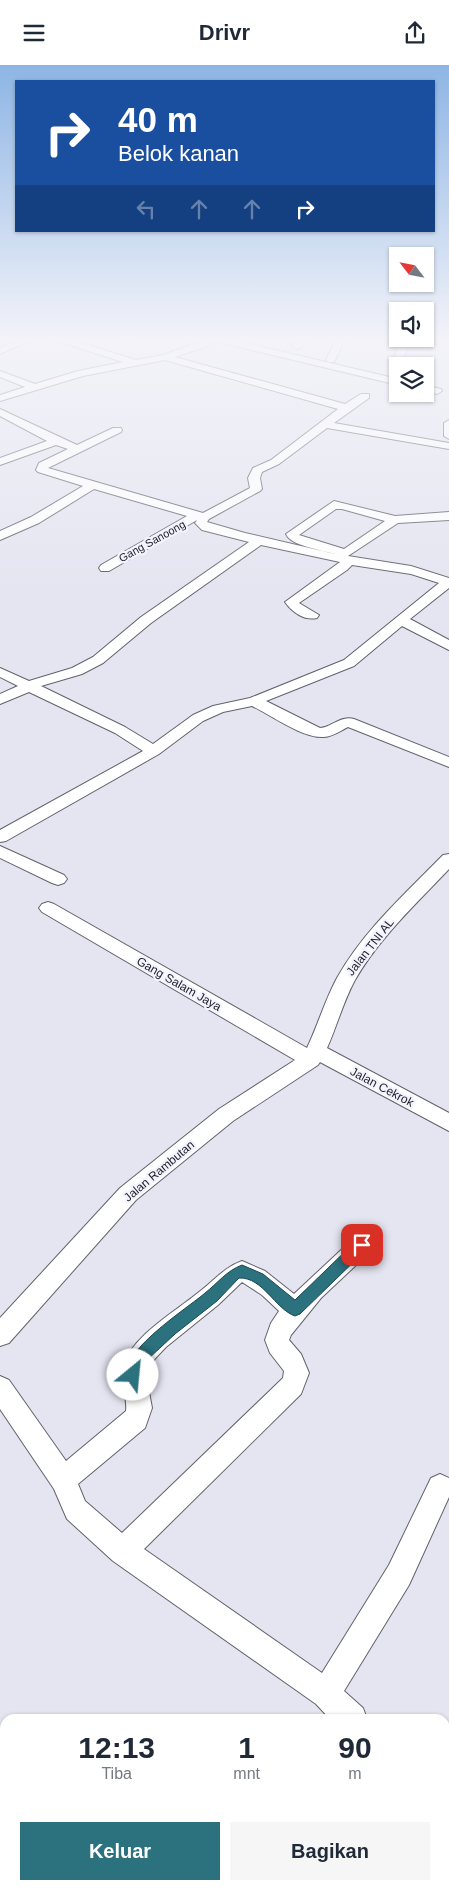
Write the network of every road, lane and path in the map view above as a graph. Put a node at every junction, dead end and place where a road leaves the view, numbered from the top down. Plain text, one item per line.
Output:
1 (20, 422) edge
2 (327, 422) edge
3 (449, 423) edge
4 (324, 424) junction
5 (117, 430) dead end
6 (449, 436) edge
7 (56, 441) junction
8 (449, 447) edge
9 (78, 449) junction
10 (0, 462) edge
11 (94, 484) junction
12 (201, 516) junction
13 (449, 516) edge
14 (395, 520) junction
15 (0, 537) edge
16 (258, 541) junction
17 (349, 560) junction
18 (105, 567) dead end
19 (312, 615) dead end
20 (401, 621) junction
21 (449, 645) edge
22 (0, 672) edge
23 (29, 687) junction
24 (0, 700) edge
25 (254, 701) junction
26 (154, 751) junction
27 (449, 762) edge
28 (0, 837) edge
29 (0, 851) edge
30 (449, 859) edge
31 (58, 879) dead end
32 (48, 908) dead end
33 (313, 1056) junction
34 (449, 1123) edge
35 (362, 1245) dead end
36 (295, 1310) junction
37 (0, 1335) edge
38 (0, 1388) edge
39 (63, 1480) junction
40 (440, 1487) dead end
41 (123, 1551) junction
42 (326, 1694) junction
43 (347, 1714) edge

1 - 7 street
2 - 4 street
3 - 6 street
4 - 8 street
4 - 12 street, Gang Sanoong
5 - 9 street
7 - 9 street
7 - 10 street
9 - 11 street
11 - 12 street
11 - 15 street
12 - 16 street
12 - 18 street, Gang Sanoong
13 - 14 street
14 - 14 street
16 - 17 street
16 - 23 street
17 - 19 street
17 - 20 street
20 - 21 street
20 - 25 street
22 - 23 street
23 - 24 street
23 - 26 street
25 - 26 street
25 - 27 street
26 - 28 street
29 - 31 street
30 - 33 street, Jalan TNI AL
32 - 33 street, Gang Salam Jaya
33 - 34 street, Jalan Cekrok
33 - 37 street, Jalan Rambutan
35 - 36 street
36 - 39 street
36 - 41 street
38 - 39 street
39 - 41 street
40 - 42 street
41 - 42 street
42 - 43 street

